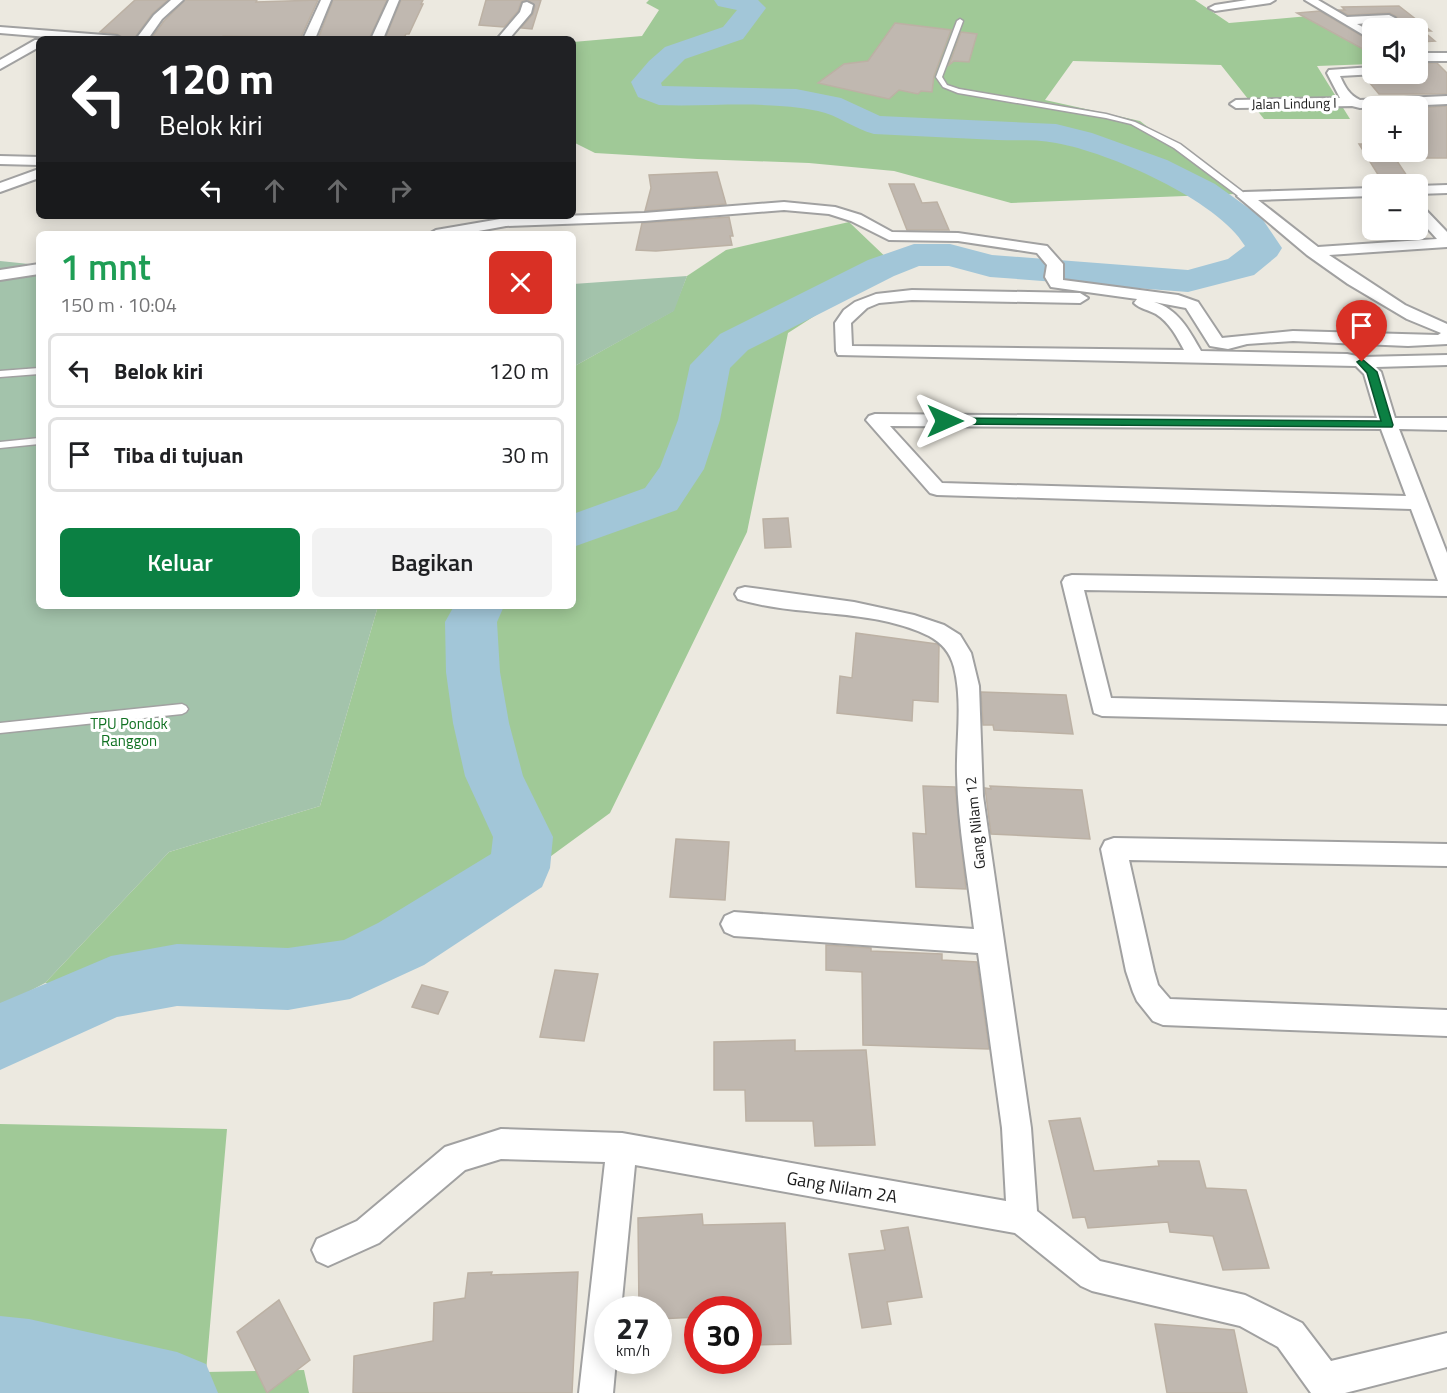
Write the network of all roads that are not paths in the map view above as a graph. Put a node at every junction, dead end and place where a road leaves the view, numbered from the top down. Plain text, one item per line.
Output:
1 (178, 0) edge
2 (326, 0) edge
3 (393, 0) edge
4 (1265, 0) edge
5 (1310, 0) edge
6 (522, 2) edge
7 (541, 2) dead end
8 (1215, 8) dead end
9 (1362, 20) edge
10 (960, 21) dead end
11 (1345, 21) junction
12 (0, 30) edge
13 (1362, 31) edge
14 (50, 36) edge
15 (144, 36) edge
16 (310, 36) edge
17 (378, 36) edge
18 (506, 36) edge
19 (36, 44) edge
20 (1428, 57) edge
21 (1447, 57) edge
22 (0, 65) edge
23 (1362, 72) edge
24 (1447, 100) edge
25 (1352, 102) junction
26 (1236, 104) dead end
27 (0, 160) edge
28 (36, 161) edge
29 (36, 174) edge
30 (0, 188) edge
31 (1447, 189) edge
32 (1428, 190) edge
33 (1362, 192) edge
34 (1244, 196) junction
35 (576, 218) edge
36 (505, 219) edge
37 (1428, 221) edge
38 (450, 231) edge
39 (1447, 242) edge
40 (1312, 252) junction
41 (36, 269) edge
42 (0, 275) edge
43 (1447, 329) edge
44 (1447, 336) edge
45 (1196, 357) junction
46 (1447, 360) edge
47 (1362, 362) junction
48 (36, 371) edge
49 (0, 374) edge
50 (1447, 424) edge
51 (1388, 425) junction
52 (36, 441) edge
53 (0, 445) edge
54 (1418, 503) junction
55 (1447, 579) edge
56 (1447, 589) edge
57 (746, 594) dead end
58 (182, 709) dead end
59 (1447, 715) edge
60 (0, 728) edge
61 (1447, 855) edge
62 (734, 924) dead end
63 (988, 942) junction
64 (1447, 1023) edge
65 (622, 1148) junction
66 (1022, 1219) junction
67 (328, 1250) dead end
68 (1447, 1350) edge
69 (1326, 1386) edge
70 (596, 1393) edge

1 - 15 street
2 - 16 street
3 - 17 street
4 - 8 street
5 - 11 street
6 - 7 street
6 - 18 street
9 - 11 street
10 - 34 lane
11 - 13 street
12 - 14 street
19 - 22 street
20 - 21 street
23 - 25 street
24 - 25 street, Jalan Lindung I
25 - 26 street, Jalan Lindung I
27 - 28 street
29 - 30 street
31 - 32 street
33 - 34 street
34 - 40 street
35 - 44 street
36 - 38 street
37 - 39 street
39 - 40 street
40 - 43 street
41 - 42 street
45 - 45 street
45 - 47 street
46 - 47 street
47 - 51 street
48 - 49 lane
50 - 51 street
51 - 54 street
51 - 54 street
52 - 53 lane
54 - 55 street
56 - 59 street
57 - 63 street, Gang Nilam 12
58 - 60 lane
61 - 64 street
62 - 63 street
63 - 66 street, Gang Nilam 12
65 - 66 street, Gang Nilam 2A
65 - 67 street, Gang Nilam 2A
65 - 70 street
66 - 69 street, Gang Nilam 2A
68 - 69 street

